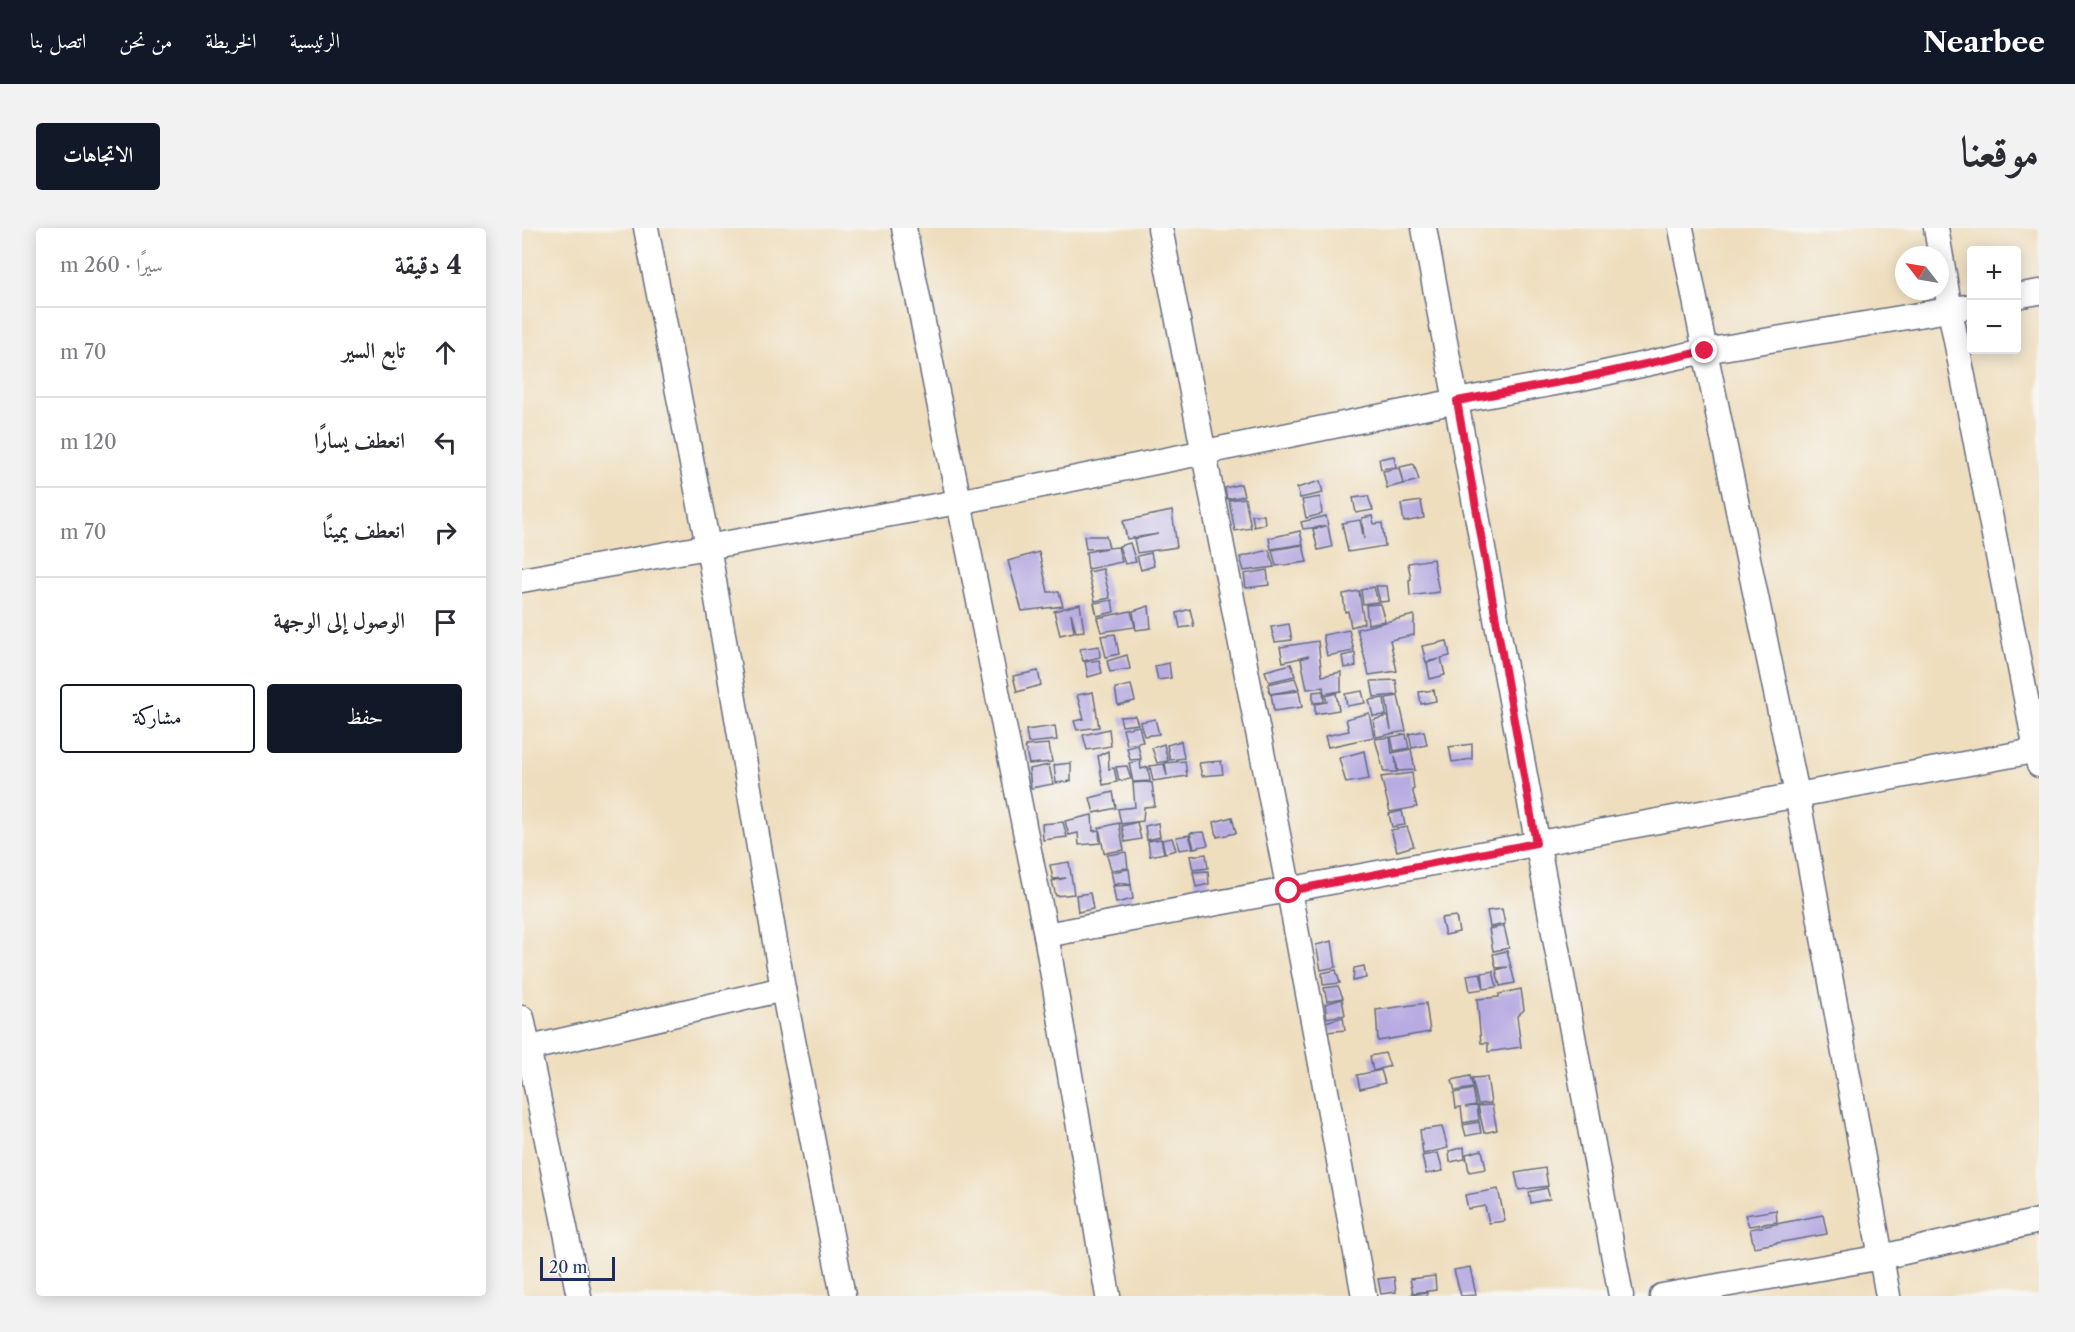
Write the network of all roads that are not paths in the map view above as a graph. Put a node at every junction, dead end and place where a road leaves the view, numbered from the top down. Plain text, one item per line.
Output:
1 (646, 228) edge
2 (904, 228) edge
3 (1160, 228) edge
4 (1424, 228) edge
5 (1681, 228) edge
6 (1936, 228) edge
7 (2039, 292) edge
8 (2021, 295) edge
9 (1961, 308) edge
10 (1705, 351) junction
11 (1457, 401) junction
12 (1204, 453) junction
13 (958, 502) junction
14 (708, 546) junction
15 (522, 580) edge
16 (2038, 756) edge
17 (1797, 794) junction
18 (1536, 843) junction
19 (1289, 891) junction
20 (1046, 935) junction
21 (783, 989) junction
22 (522, 1018) edge
23 (525, 1049) edge
24 (2039, 1221) edge
25 (1882, 1257) junction
26 (579, 1296) edge
27 (843, 1296) edge
28 (1108, 1296) edge
29 (1364, 1296) edge
30 (1621, 1296) edge
31 (1662, 1296) edge
32 (1888, 1296) edge

1 - 14 street
2 - 13 street
3 - 12 street
4 - 11 street
5 - 10 street
6 - 9 street
7 - 8 street
9 - 10 street
9 - 16 street
10 - 11 street
10 - 17 street
11 - 12 street
11 - 18 street
12 - 13 street
12 - 19 street
13 - 14 street
13 - 20 street
14 - 15 street
14 - 21 street
16 - 17 street
17 - 18 street
17 - 25 street
18 - 19 street
18 - 30 street
19 - 20 street
19 - 29 street
20 - 28 street
21 - 23 street
21 - 27 street
22 - 23 street
23 - 26 street
24 - 25 street
25 - 31 street
25 - 32 street

